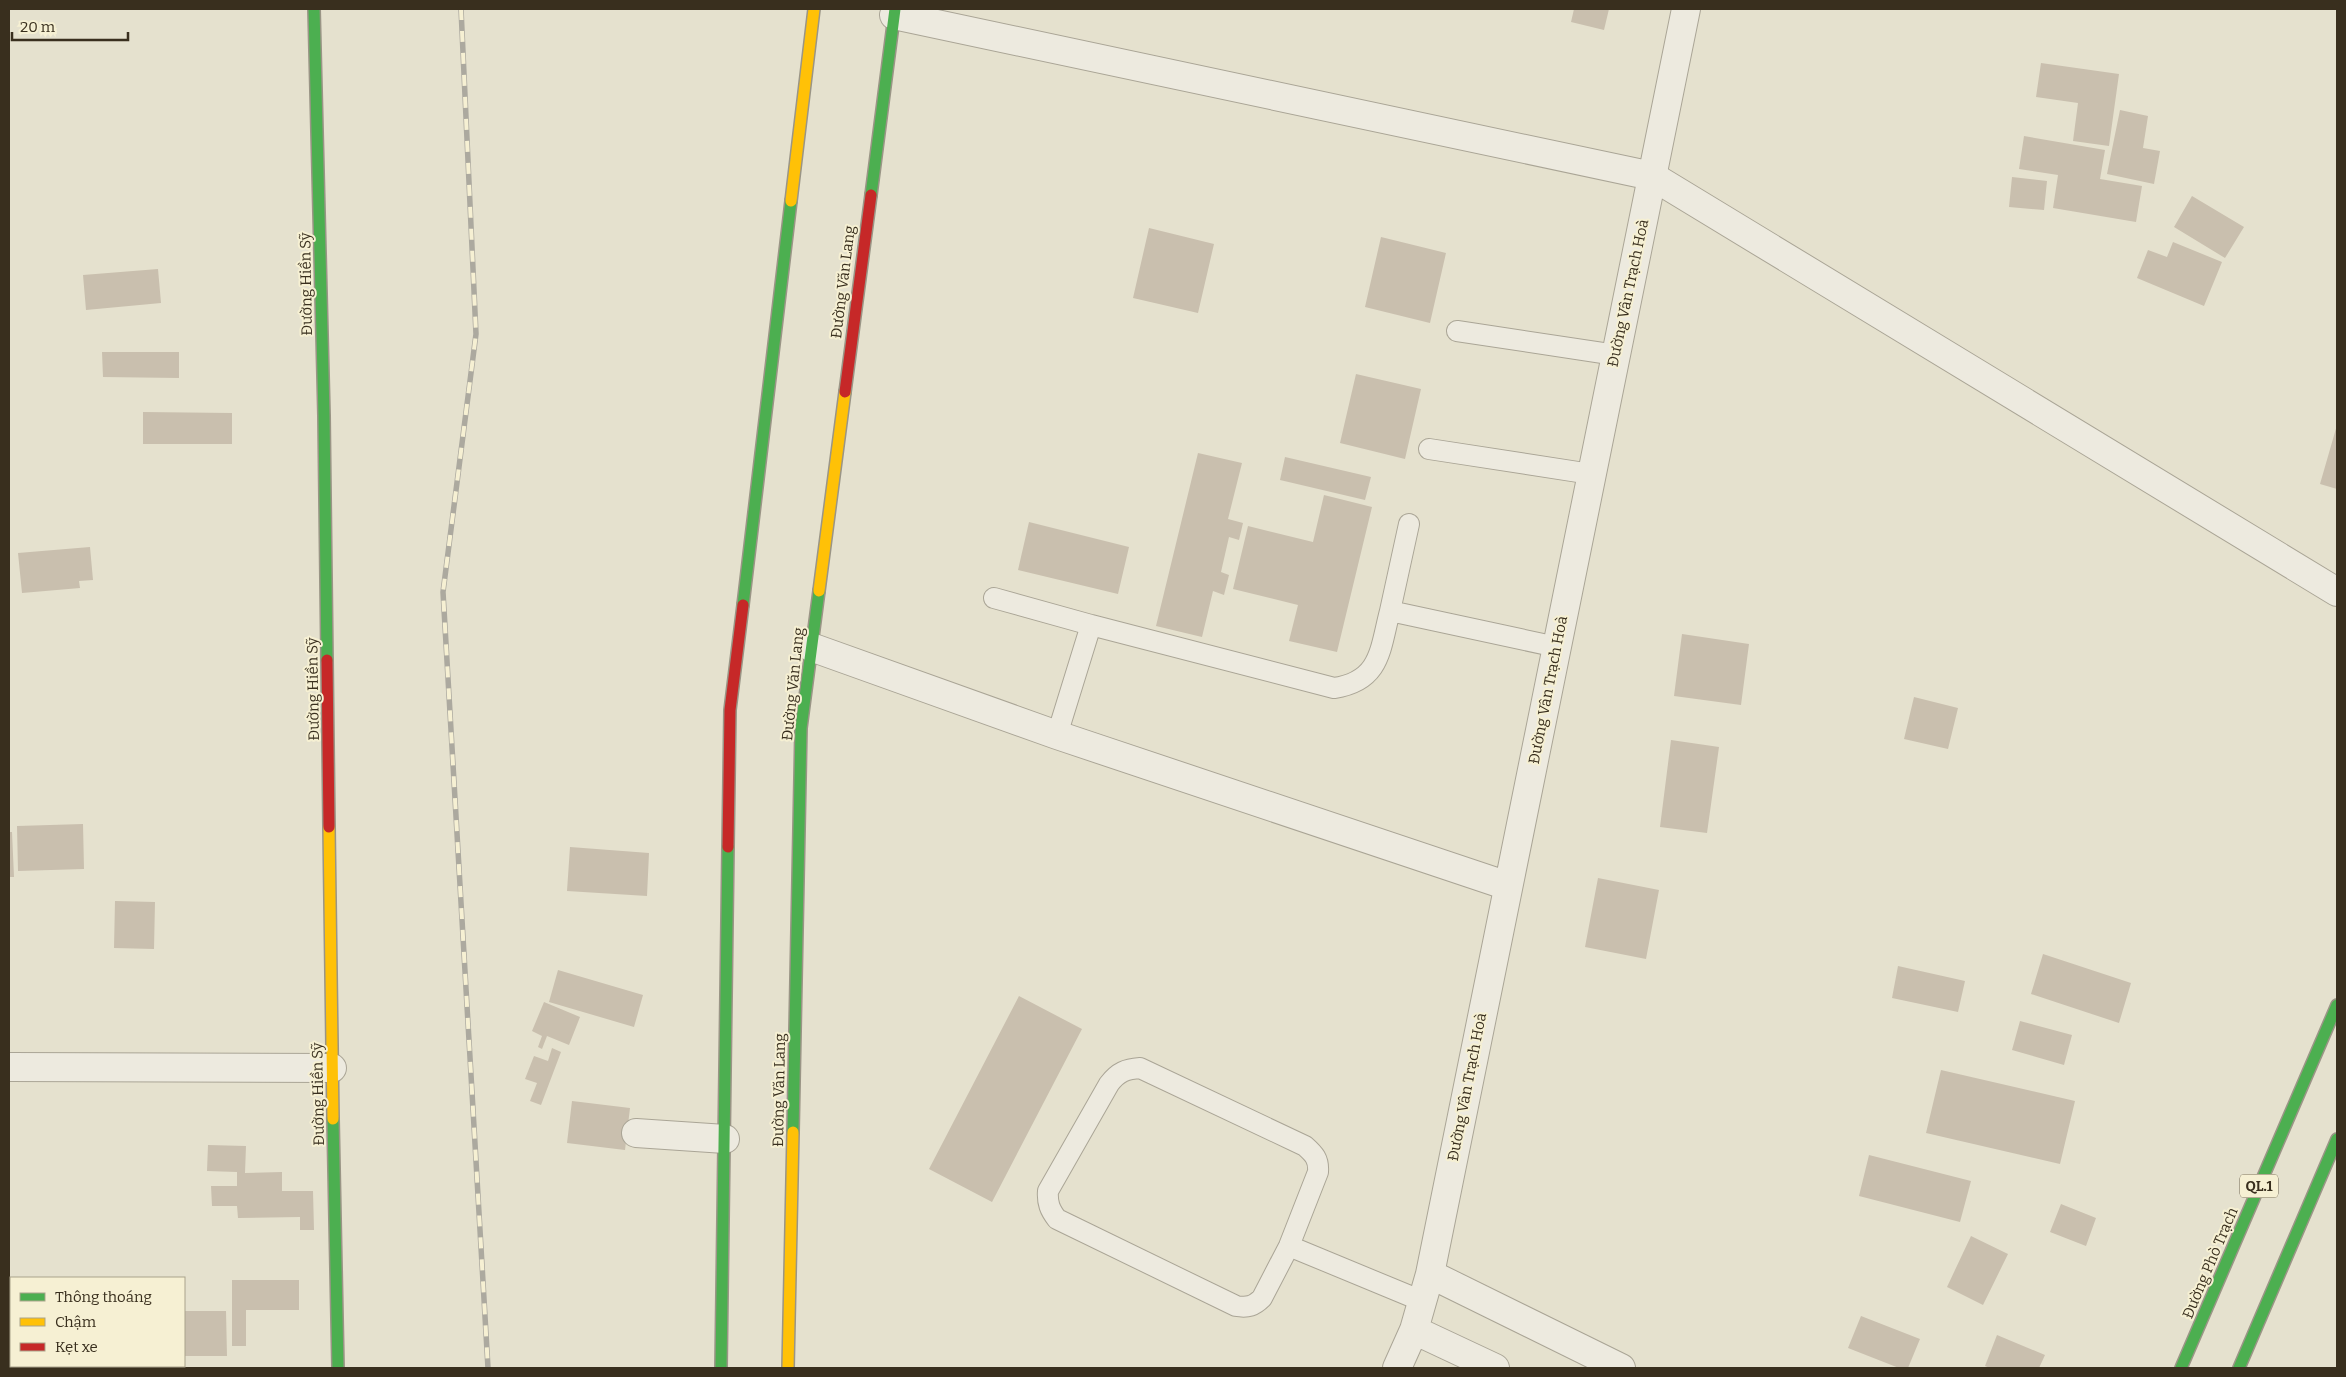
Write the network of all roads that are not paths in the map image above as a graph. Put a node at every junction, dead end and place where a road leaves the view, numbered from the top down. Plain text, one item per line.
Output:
1 (314, 9) edge
2 (814, 9) edge
3 (1686, 9) edge
4 (895, 12) edge
5 (1652, 176) junction
6 (1457, 331) dead end
7 (1616, 355) junction
8 (1429, 449) dead end
9 (1591, 474) junction
10 (1409, 524) dead end
11 (2337, 592) edge
12 (994, 598) dead end
13 (1390, 611) junction
14 (1091, 625) junction
15 (1557, 647) junction
16 (811, 648) junction
17 (1057, 735) junction
18 (1508, 886) junction
19 (2337, 1005) edge
20 (9, 1067) edge
21 (332, 1068) junction
22 (636, 1132) dead end
23 (725, 1139) junction
24 (2337, 1139) edge
25 (1289, 1246) junction
26 (1430, 1274) junction
27 (1422, 1301) junction
28 (1414, 1330) junction
29 (338, 1368) edge
30 (721, 1368) edge
31 (788, 1368) edge
32 (1397, 1368) edge
33 (1495, 1368) edge
34 (1622, 1368) edge
35 (2181, 1368) edge
36 (2240, 1368) edge

1 - 21 main road, Đường Hiền Sỹ
2 - 23 main road
3 - 5 street, Đường Vân Trạch Hoà
4 - 5 street
4 - 16 main road, Đường Văn Lang
5 - 7 street, Đường Vân Trạch Hoà
5 - 11 street
6 - 7 lane
7 - 9 street, Đường Vân Trạch Hoà
8 - 9 lane
9 - 15 street, Đường Vân Trạch Hoà
10 - 13 lane
12 - 14 lane
13 - 14 lane
13 - 15 lane
14 - 17 lane
15 - 18 street, Đường Vân Trạch Hoà
16 - 17 street
16 - 31 main road, Đường Văn Lang
17 - 18 street
18 - 26 street, Đường Vân Trạch Hoà
19 - 35 main road, Đường Phò Trạch / QL.1
20 - 21 street
21 - 29 main road, Đường Hiền Sỹ
22 - 23 street
23 - 30 main road
24 - 36 main road
25 - 25 lane
25 - 27 lane
26 - 27 street, Đường Vân Trạch Hoà
26 - 34 street
27 - 28 street, Đường Vân Trạch Hoà
28 - 32 street, Đường Vân Trạch Hoà
28 - 33 street

